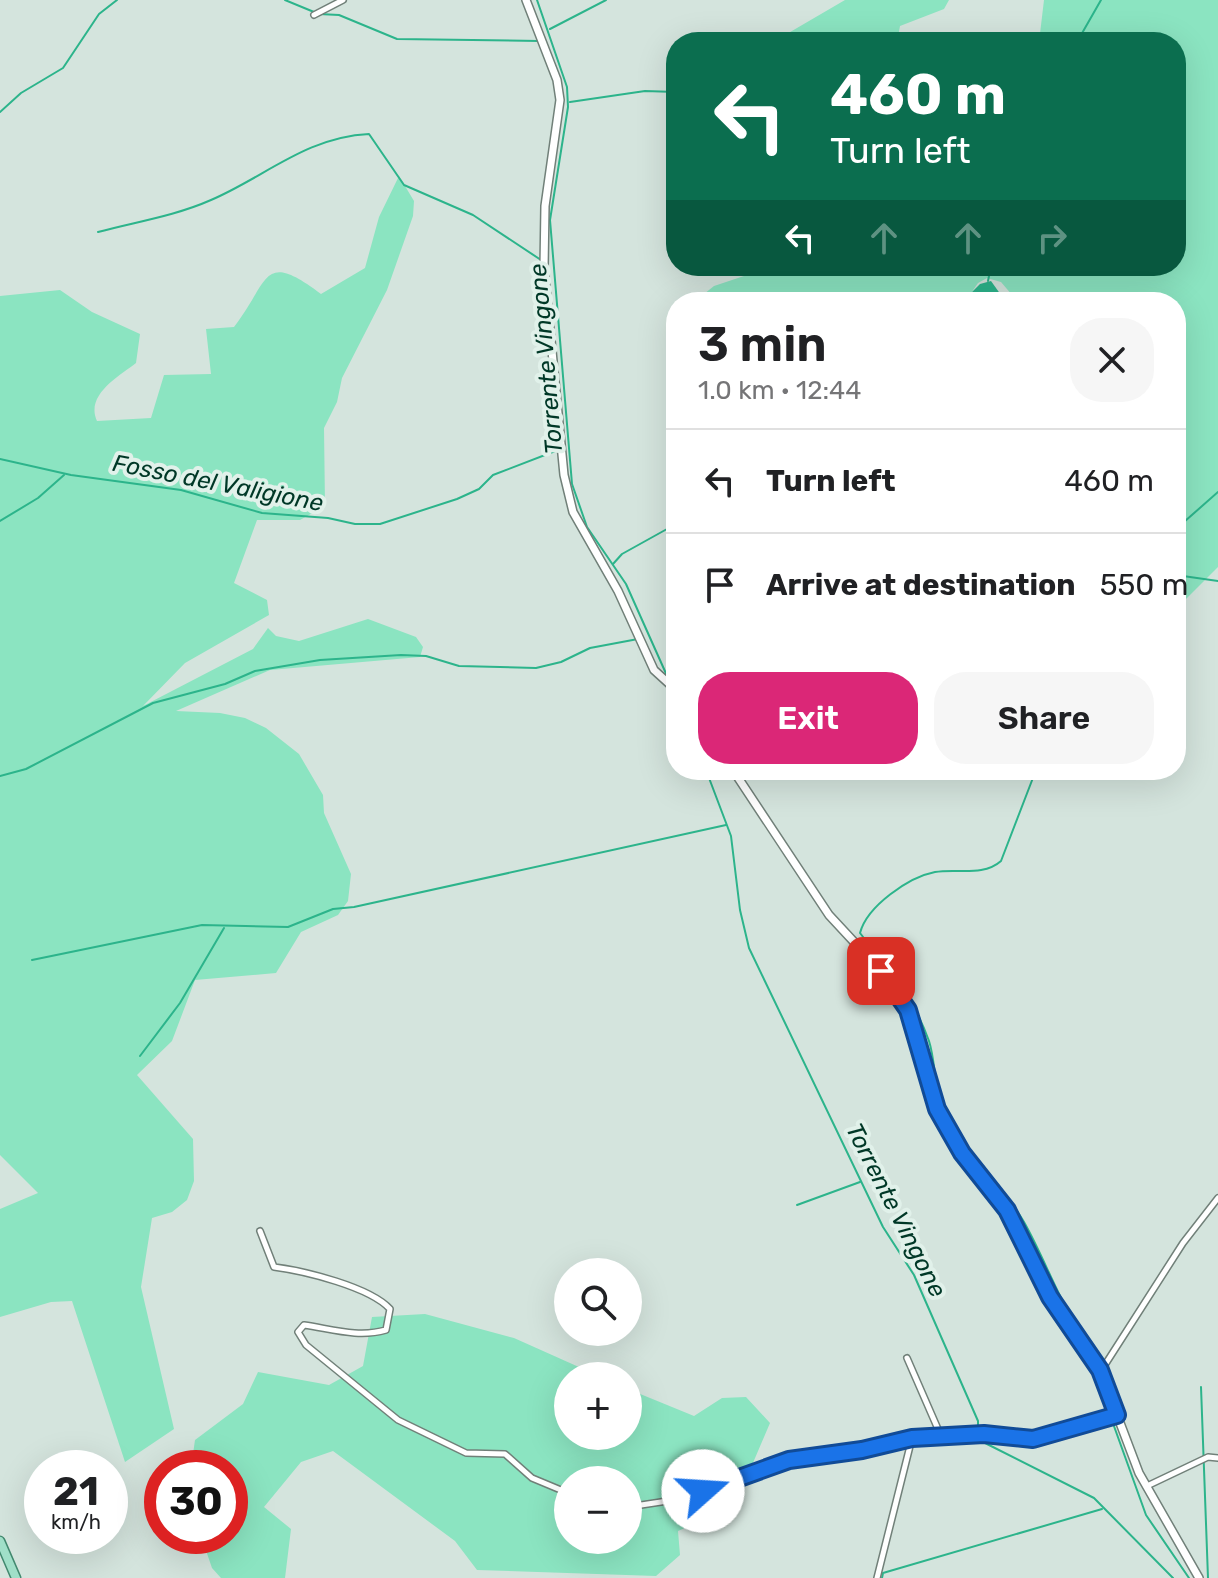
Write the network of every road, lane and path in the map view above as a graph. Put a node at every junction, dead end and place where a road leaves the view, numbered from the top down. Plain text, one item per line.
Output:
1 (343, 0) edge
2 (526, 0) edge
3 (317, 13) dead end
4 (666, 681) edge
5 (740, 780) edge
6 (1218, 1198) edge
7 (260, 1231) dead end
8 (907, 1358) dead end
9 (1101, 1372) junction
10 (1117, 1415) junction
11 (941, 1436) junction
12 (912, 1438) junction
13 (1218, 1458) edge
14 (1147, 1486) junction
15 (554, 1487) edge
16 (642, 1505) edge
17 (0, 1541) edge
18 (16, 1578) edge
19 (877, 1578) edge
20 (1199, 1578) edge

1 - 3 street
2 - 4 street
5 - 9 street
6 - 9 street
7 - 15 street
8 - 11 street
9 - 10 street
10 - 11 street
10 - 14 street
11 - 12 street
12 - 16 street
12 - 19 street
13 - 14 street
14 - 20 street
17 - 18 main road

